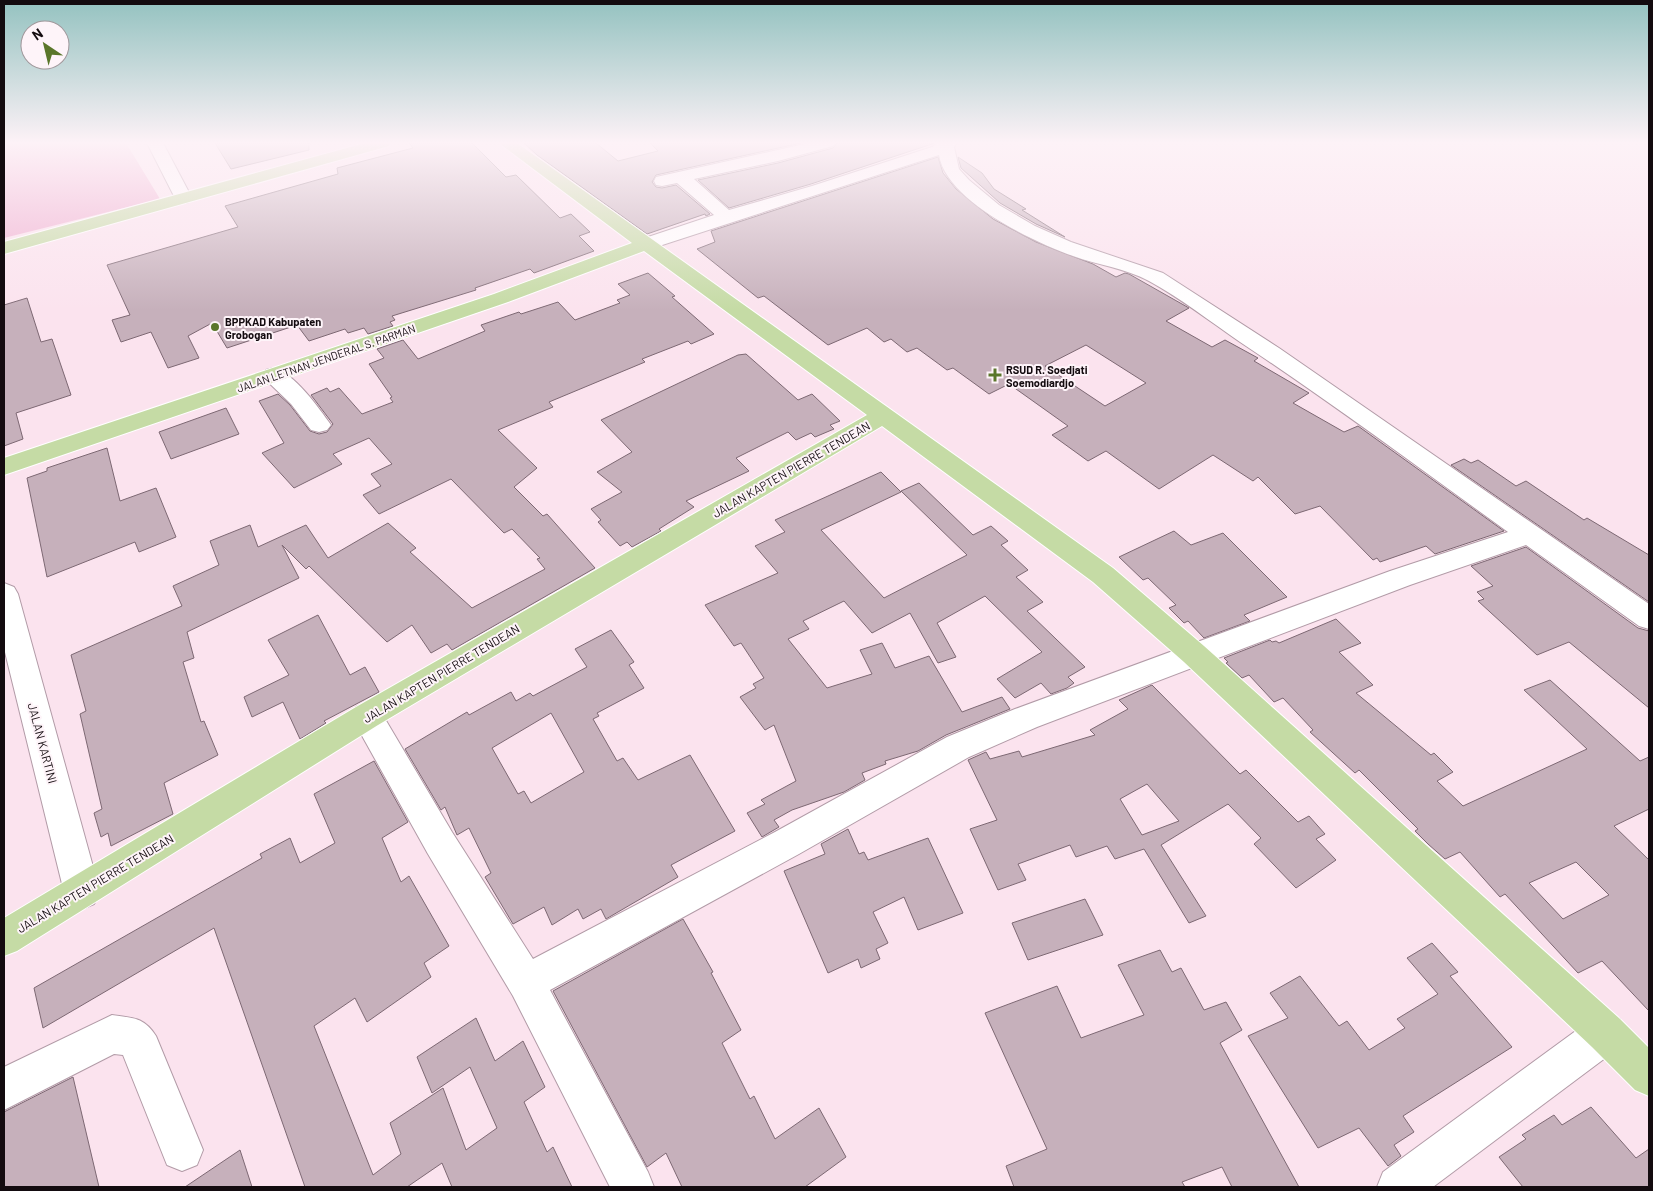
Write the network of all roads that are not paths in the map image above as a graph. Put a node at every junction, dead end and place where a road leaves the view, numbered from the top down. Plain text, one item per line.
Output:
1 (181, 199) edge
2 (583, 199) edge
3 (706, 199) edge
4 (788, 199) edge
5 (980, 199) edge
6 (726, 216) junction
7 (646, 244) junction
8 (4, 248) edge
9 (274, 375) junction
10 (884, 415) junction
11 (319, 424) dead end
12 (4, 467) edge
13 (1528, 535) junction
14 (4, 594) edge
15 (1649, 618) edge
16 (9, 631) edge
17 (1194, 654) junction
18 (367, 716) junction
19 (82, 892) junction
20 (4, 938) edge
21 (526, 983) junction
22 (1606, 1033) junction
23 (1649, 1076) edge
24 (4, 1090) edge
25 (182, 1150) dead end
26 (633, 1187) edge
27 (1398, 1187) edge

1 - 8 main road
2 - 7 main road
3 - 6 street
4 - 6 street
5 - 13 street
6 - 7 street
7 - 9 main road, JALAN LETNAN JENDERAL S. PARMAN
7 - 10 main road
9 - 11 street
9 - 12 main road, JALAN LETNAN JENDERAL S. PARMAN
10 - 17 main road
10 - 18 main road, JALAN KAPTEN PIERRE TENDEAN
13 - 15 street
13 - 17 street
14 - 16 street, JALAN KARTINI
16 - 19 street, JALAN KARTINI
17 - 21 street
17 - 22 main road
18 - 19 main road, JALAN KAPTEN PIERRE TENDEAN
18 - 21 street
19 - 20 main road, JALAN KAPTEN PIERRE TENDEAN
21 - 26 street
22 - 23 main road
22 - 27 street
24 - 25 street

